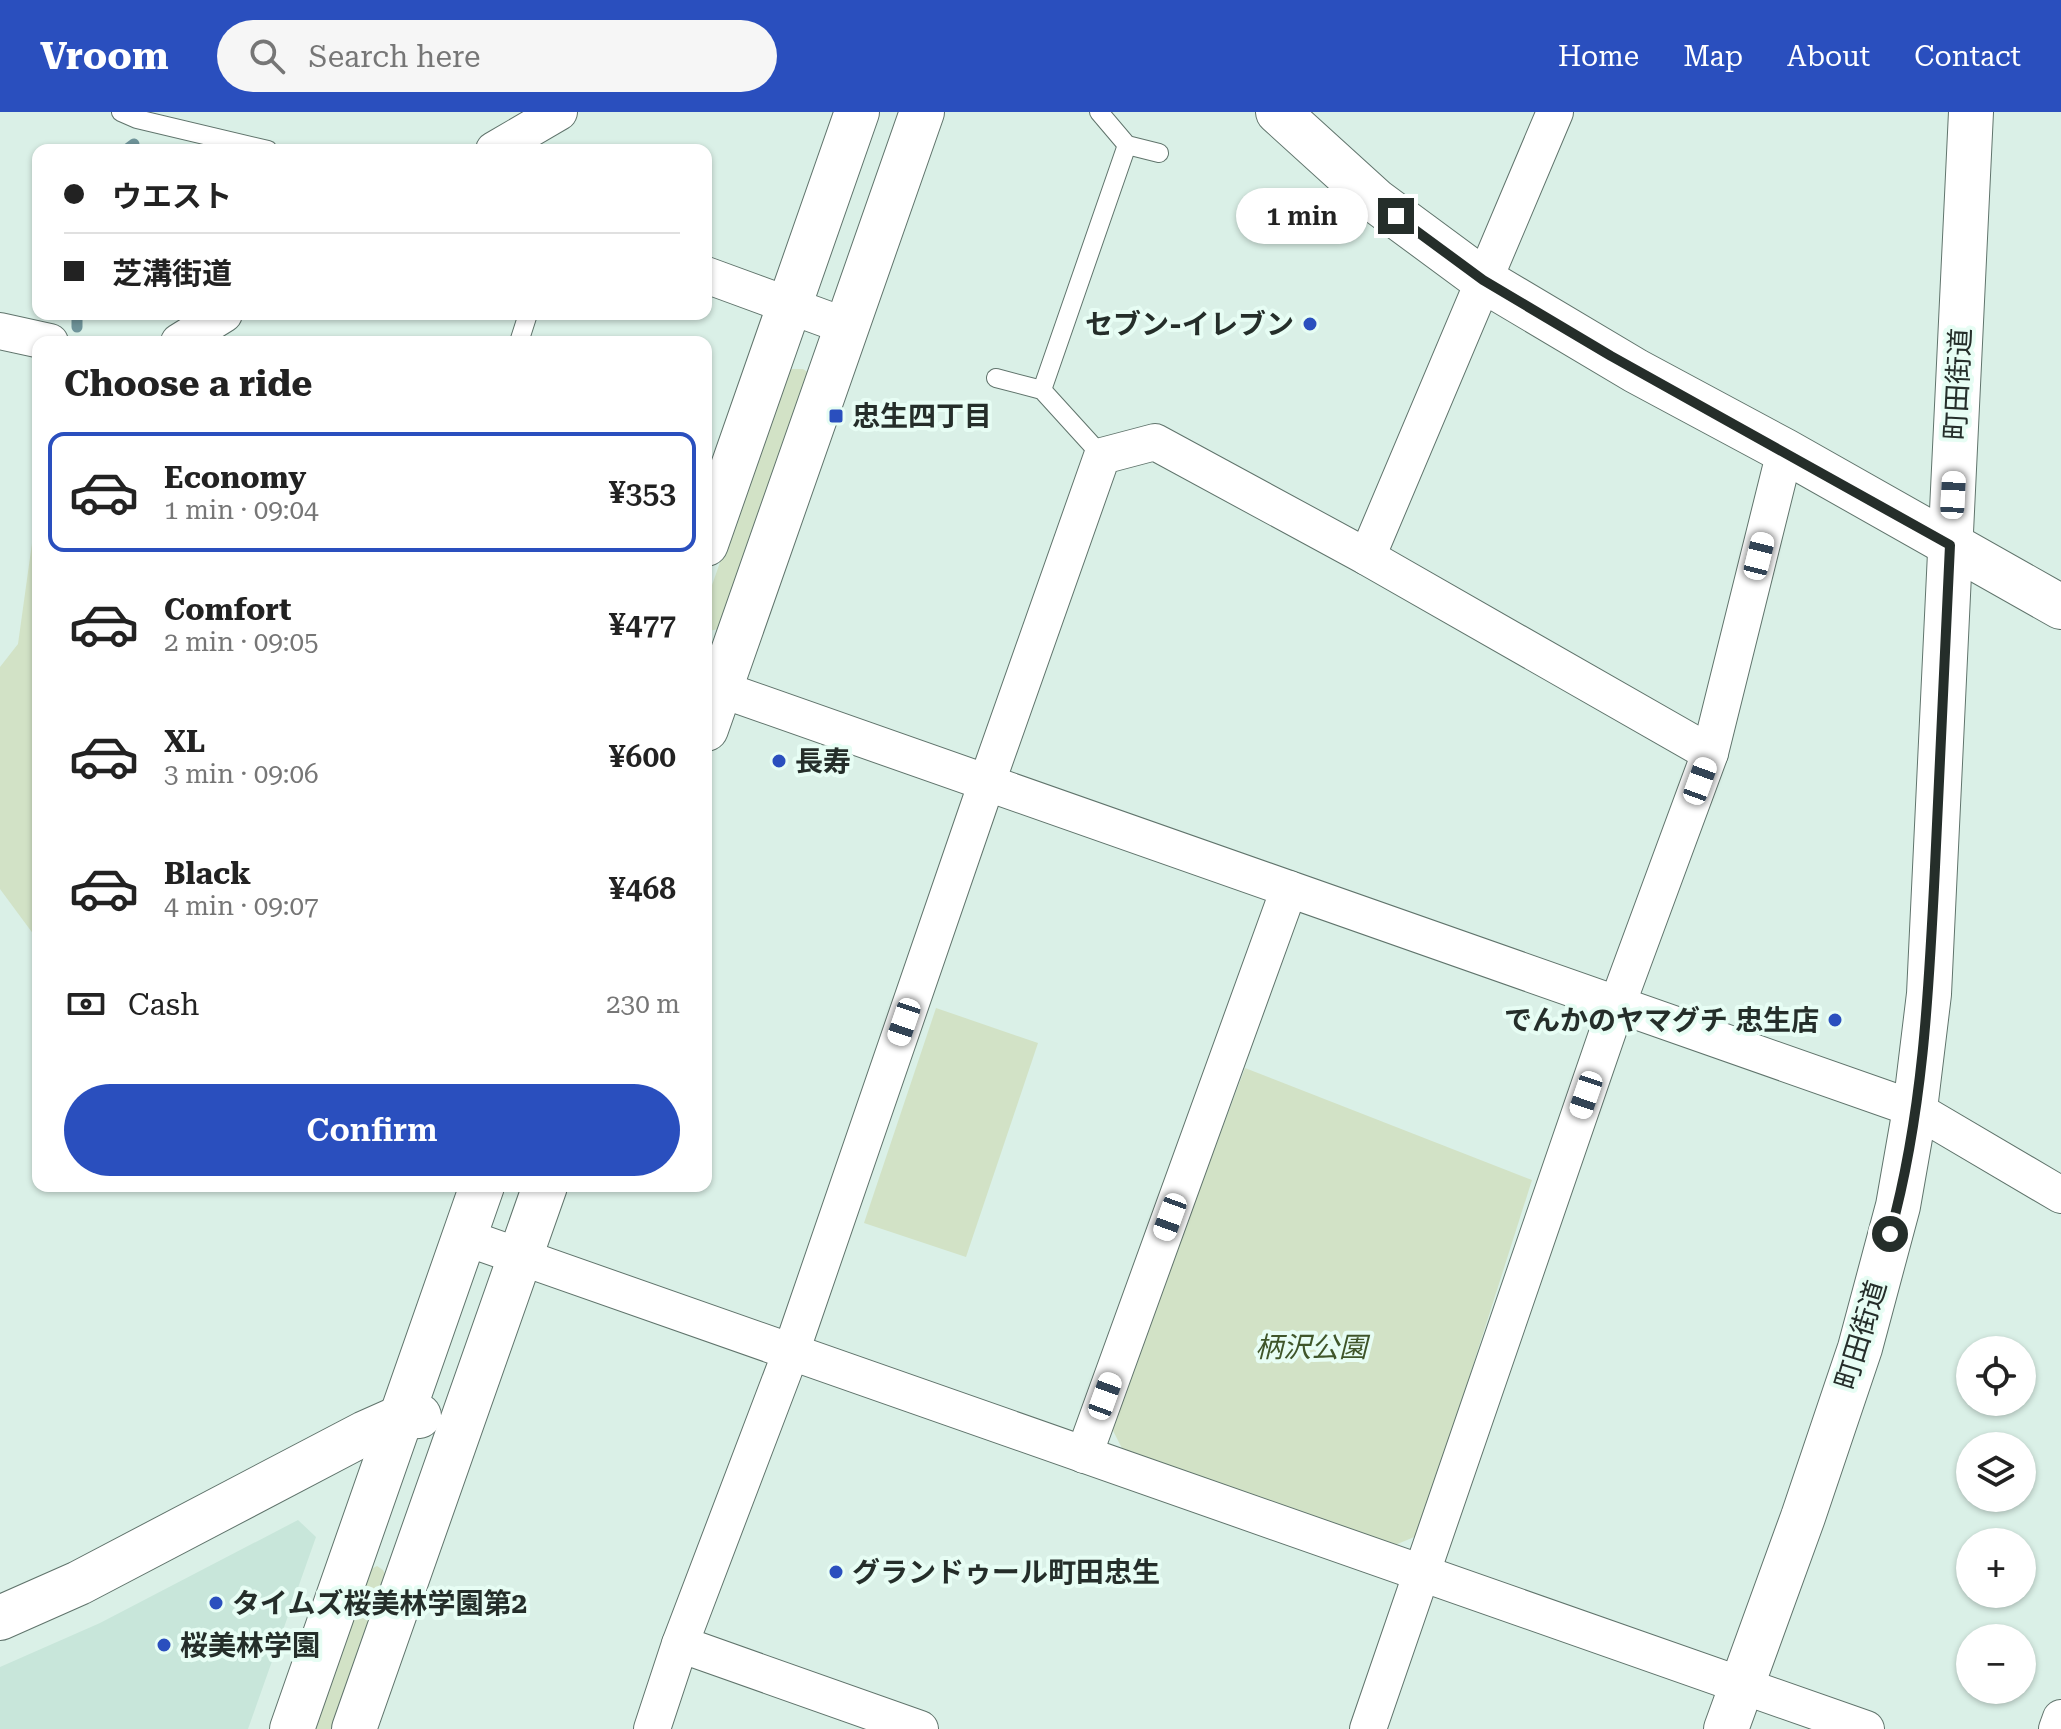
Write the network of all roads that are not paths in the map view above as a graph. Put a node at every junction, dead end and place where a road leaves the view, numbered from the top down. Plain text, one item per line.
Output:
1 (559, 112) edge
2 (857, 112) edge
3 (922, 112) edge
4 (1099, 112) edge
5 (1278, 112) edge
6 (1555, 112) edge
7 (1971, 112) edge
8 (131, 114) edge
9 (245, 144) edge
10 (504, 144) edge
11 (1127, 145) junction
12 (1159, 153) dead end
13 (712, 277) edge
14 (1483, 280) junction
15 (790, 305) junction
16 (214, 320) edge
17 (848, 327) junction
18 (0, 331) edge
19 (189, 336) edge
20 (32, 338) edge
21 (996, 378) dead end
22 (1042, 390) junction
23 (1785, 451) junction
24 (1102, 456) junction
25 (712, 527) edge
26 (1950, 545) junction
27 (1367, 557) junction
28 (2061, 607) edge
29 (713, 686) edge
30 (1710, 753) junction
31 (987, 782) junction
32 (1289, 889) junction
33 (1617, 1005) junction
34 (1915, 1109) junction
35 (480, 1192) edge
36 (543, 1192) edge
37 (2061, 1195) edge
38 (464, 1237) junction
39 (520, 1257) junction
40 (791, 1352) junction
41 (465, 1415) junction
42 (401, 1417) junction
43 (1084, 1455) junction
44 (1423, 1575) junction
45 (0, 1618) edge
46 (680, 1644) junction
47 (1743, 1684) junction
48 (2061, 1718) edge
49 (292, 1729) edge
50 (354, 1729) edge
51 (652, 1729) edge
52 (920, 1729) edge
53 (1368, 1729) edge
54 (1726, 1729) edge
55 (1866, 1729) edge
56 (2057, 1729) edge

1 - 10 street
2 - 15 street
3 - 17 street
4 - 11 lane
5 - 14 street
6 - 14 street
7 - 26 street, 町田街道
8 - 9 lane
11 - 12 lane
11 - 22 lane
13 - 15 street
14 - 23 street
14 - 27 street
15 - 17 street
15 - 25 street
16 - 19 street
17 - 29 street
18 - 20 street
21 - 22 lane
22 - 24 lane
23 - 26 street
23 - 30 street
24 - 27 street
24 - 31 street
26 - 28 street
26 - 34 street, 町田街道
27 - 30 street
29 - 31 street
30 - 33 street
31 - 32 street
31 - 40 street
32 - 33 street
32 - 43 street
33 - 34 street
33 - 44 street
34 - 37 street
34 - 47 street, 町田街道
35 - 38 street
36 - 39 street
38 - 39 street
38 - 42 street
39 - 40 street
39 - 41 street
40 - 43 street
40 - 46 street
41 - 42 street
41 - 50 street
42 - 45 street
42 - 49 street
43 - 44 street
44 - 47 street
44 - 53 street
46 - 51 street
46 - 52 street
47 - 54 street, 町田街道
47 - 55 street
48 - 56 street

